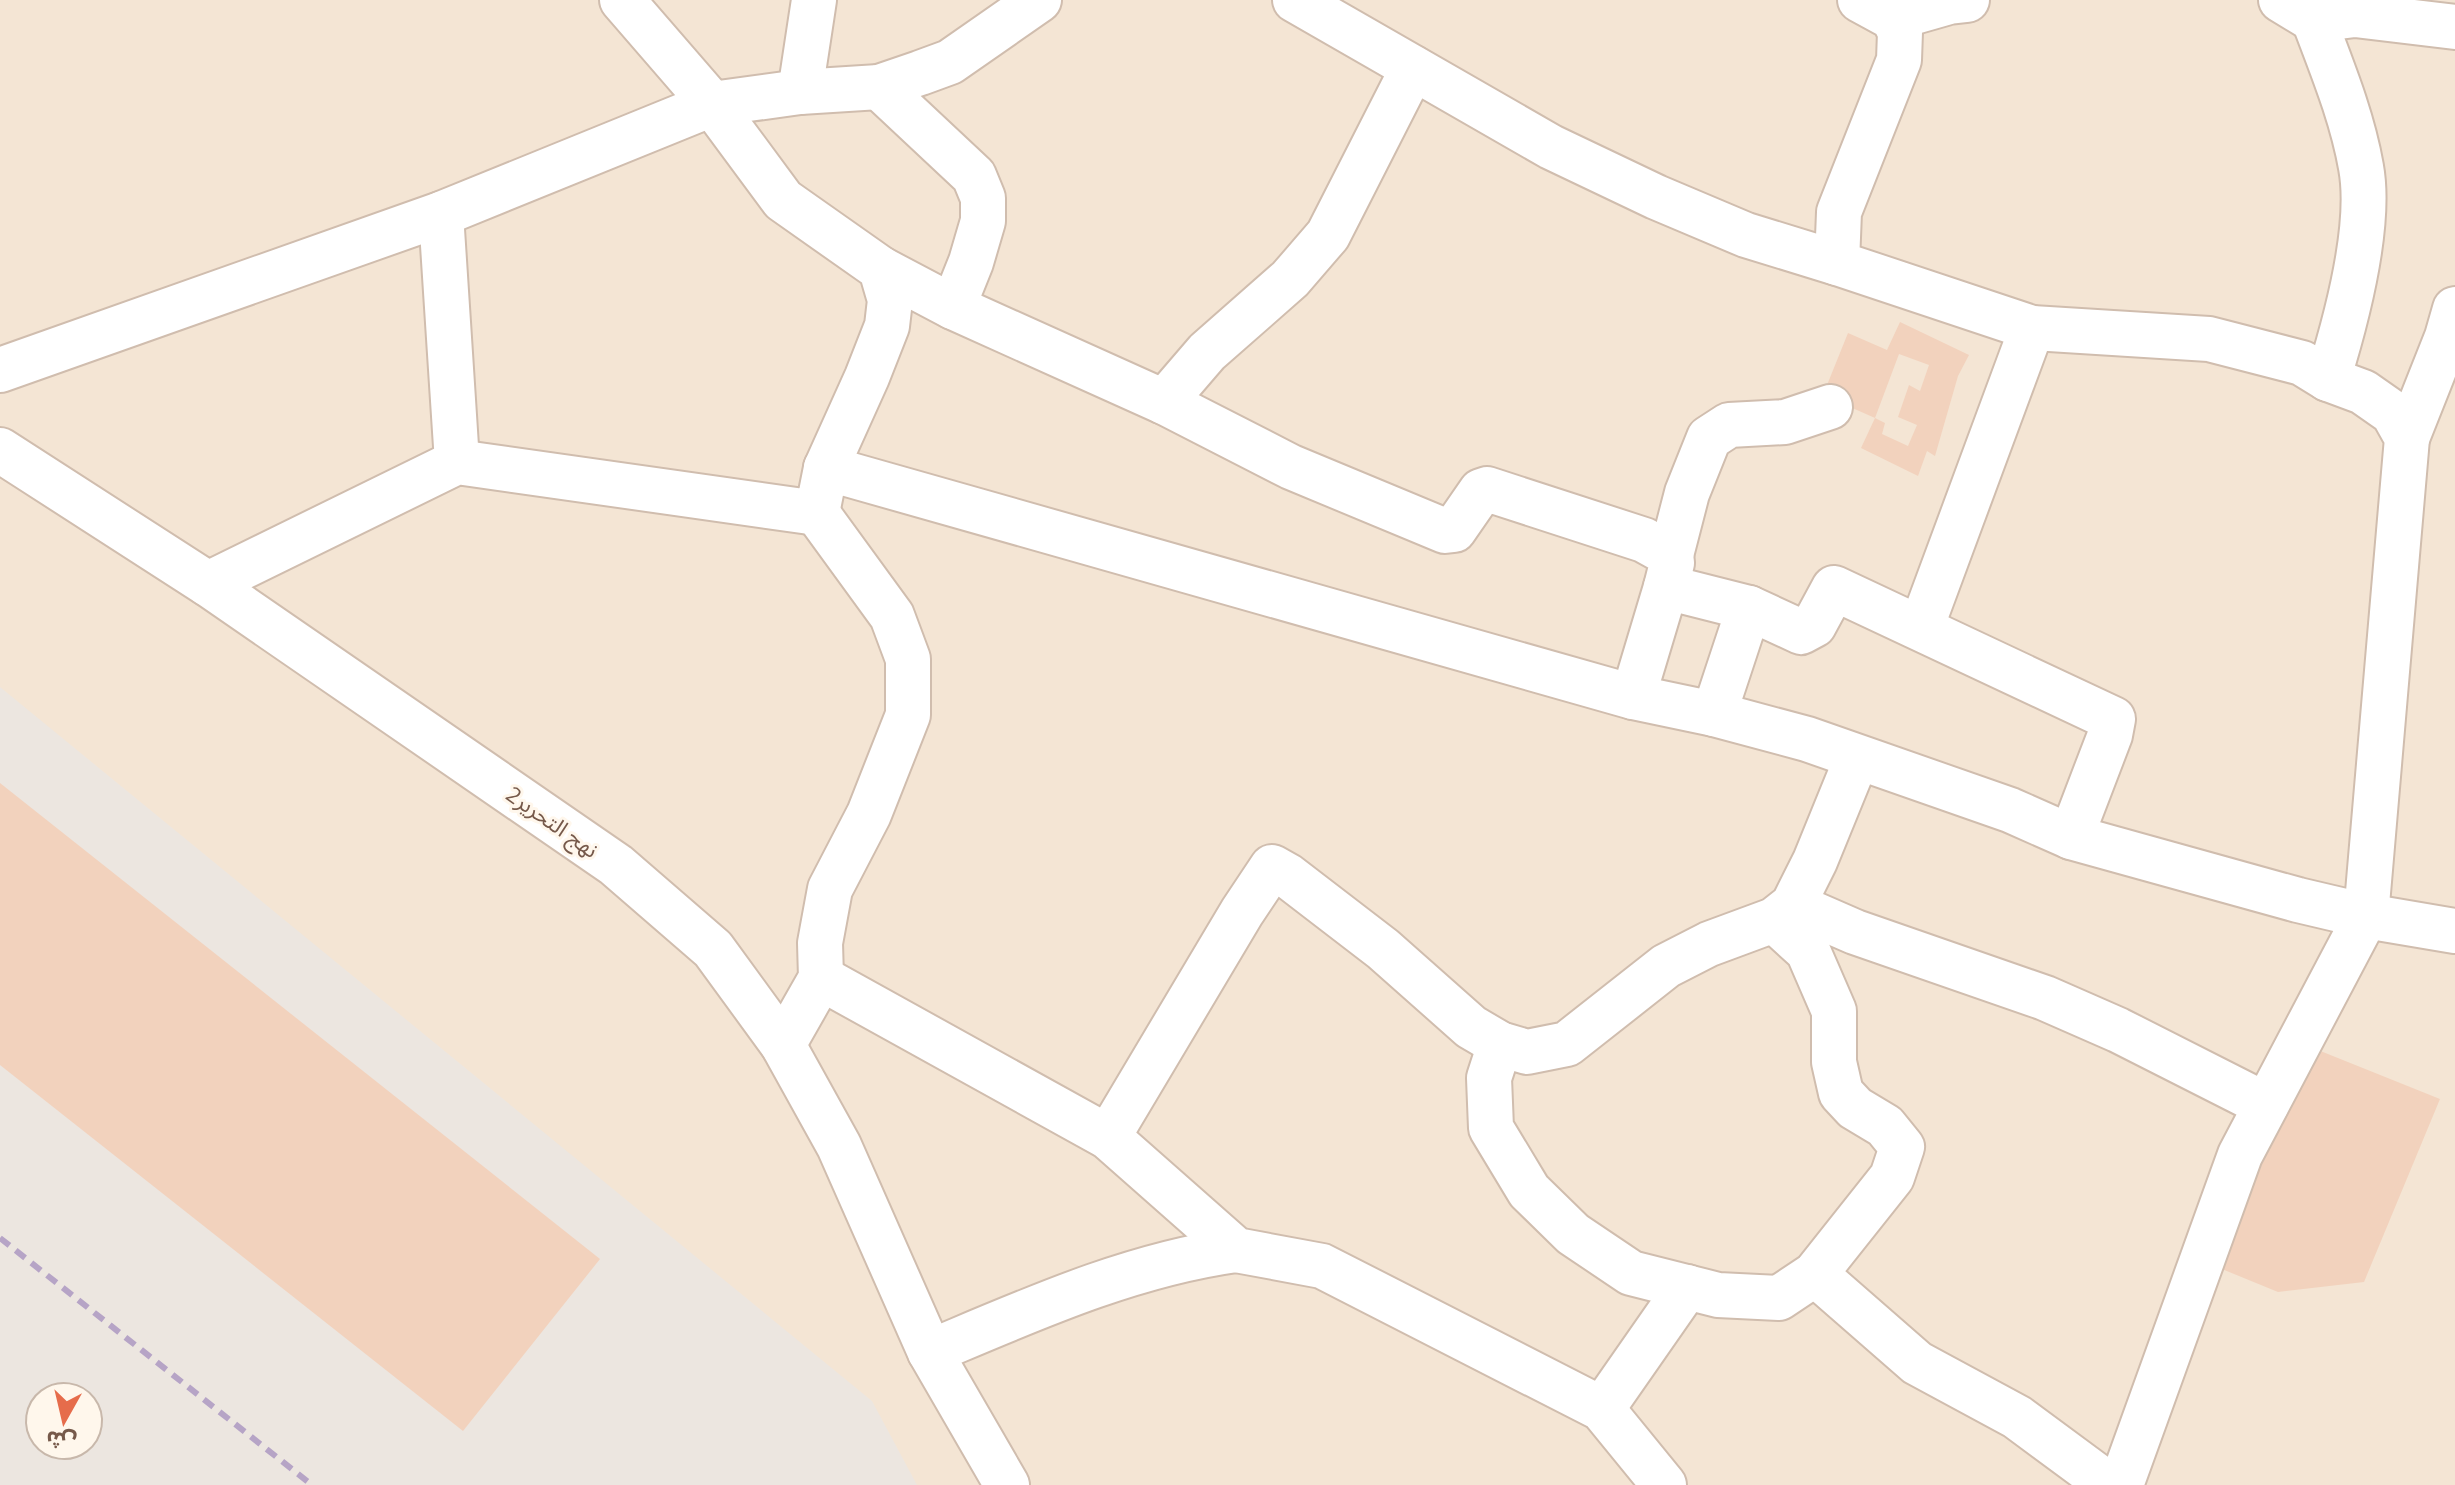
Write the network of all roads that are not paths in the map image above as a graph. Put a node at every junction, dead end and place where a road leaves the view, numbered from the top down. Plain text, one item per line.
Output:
1 (622, 0) edge
2 (814, 0) edge
3 (1039, 0) edge
4 (1295, 0) edge
5 (1967, 0) edge
6 (1876, 9) edge
7 (2297, 10) edge
8 (2455, 27) edge
9 (1413, 68) junction
10 (879, 87) junction
11 (800, 92) junction
12 (712, 104) junction
13 (441, 214) junction
14 (1837, 263) junction
15 (881, 269) junction
16 (953, 307) junction
17 (2455, 309) edge
18 (2032, 328) junction
19 (0, 370) edge
20 (2328, 379) junction
21 (1164, 402) junction
22 (1830, 407) dead end
23 (2407, 438) junction
24 (0, 450) edge
25 (457, 462) junction
26 (826, 468) junction
27 (817, 513) junction
28 (1668, 571) junction
29 (208, 584) junction
30 (1749, 608) junction
31 (1921, 628) junction
32 (1633, 697) junction
33 (1714, 714) junction
34 (1857, 758) junction
35 (2071, 837) junction
36 (1784, 913) junction
37 (2366, 916) junction
38 (2455, 931) edge
39 (821, 978) junction
40 (1500, 1044) junction
41 (783, 1045) junction
42 (2266, 1105) junction
43 (1108, 1137) junction
44 (1236, 1250) junction
45 (1815, 1274) junction
46 (1687, 1287) junction
47 (930, 1352) junction
48 (1602, 1409) junction
49 (1007, 1485) edge
50 (1664, 1485) edge
51 (2109, 1485) edge
52 (2121, 1485) edge

1 - 12 street
2 - 11 street
3 - 10 street
4 - 9 street
5 - 6 street
6 - 14 street
7 - 8 street
7 - 20 street
9 - 14 street
9 - 21 street
10 - 11 street
10 - 16 street
11 - 12 street
12 - 13 street
12 - 15 street
13 - 19 street
13 - 25 street
14 - 18 street
15 - 16 street
15 - 26 street
16 - 21 street
17 - 23 street
18 - 20 street
18 - 31 street
20 - 23 street
21 - 28 street
22 - 28 street
23 - 37 street
24 - 29 street, نهج التحرير2
25 - 27 street
25 - 29 street
26 - 27 street
26 - 32 street
27 - 39 street
28 - 30 street
28 - 32 street
29 - 41 street, نهج التحرير2
30 - 31 street
30 - 33 street
31 - 35 street
32 - 33 street
33 - 34 street
34 - 35 street
34 - 36 street
35 - 37 street
36 - 40 street
36 - 42 street
36 - 45 street
37 - 38 street
37 - 42 street
39 - 41 street
39 - 43 street
40 - 43 street
40 - 46 street
41 - 47 street, نهج التحرير2
42 - 52 street
43 - 44 street
44 - 47 street
44 - 48 street
45 - 46 street
45 - 51 street
46 - 48 street
47 - 49 street, نهج التحرير2
48 - 50 street

